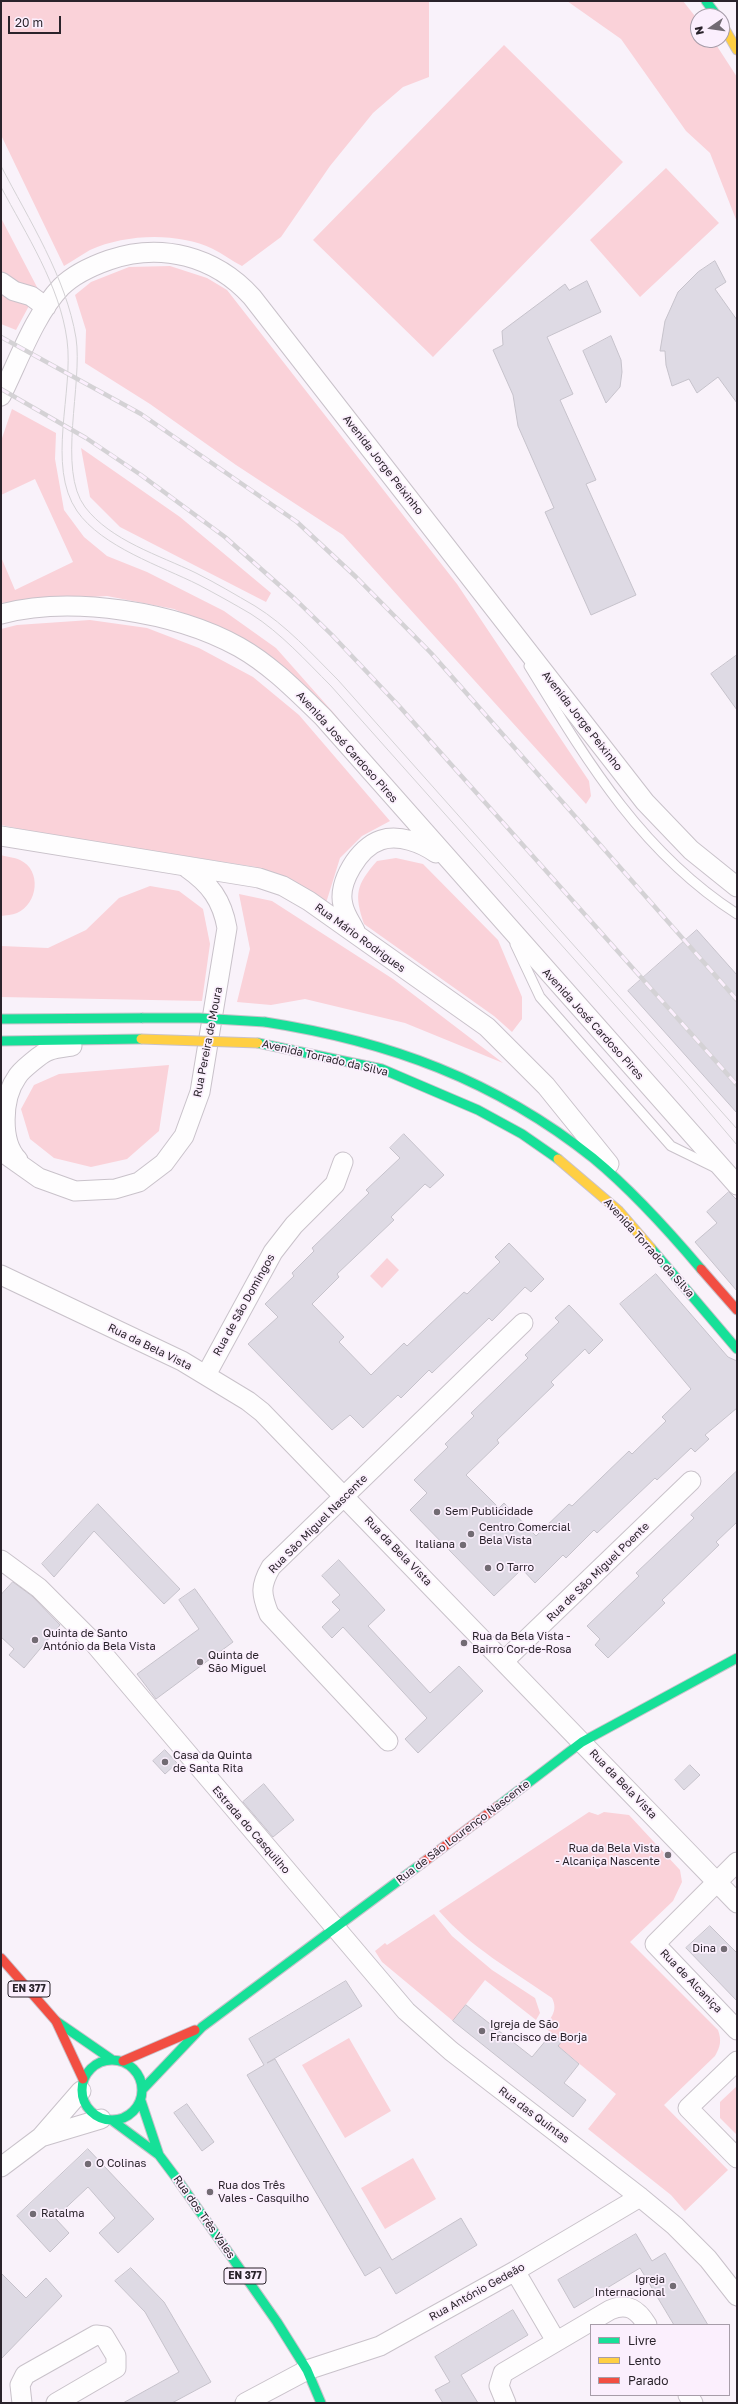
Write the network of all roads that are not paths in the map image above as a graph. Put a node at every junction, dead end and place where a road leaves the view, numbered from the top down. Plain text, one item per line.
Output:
1 (730, 38) edge
2 (737, 50) edge
3 (1, 282) edge
4 (46, 307) junction
5 (1, 396) edge
6 (490, 602) junction
7 (1, 614) edge
8 (1, 836) edge
9 (449, 862) junction
10 (184, 867) junction
11 (737, 887) edge
12 (737, 914) edge
13 (356, 933) junction
14 (1, 1020) edge
15 (98, 1040) junction
16 (1, 1041) edge
17 (1, 1151) edge
18 (343, 1162) dead end
19 (39, 1178) junction
20 (732, 1179) edge
21 (634, 1196) junction
22 (1, 1275) edge
23 (737, 1310) edge
24 (523, 1323) dead end
25 (737, 1349) edge
26 (206, 1375) junction
27 (691, 1482) dead end
28 (345, 1496) junction
29 (1, 1560) edge
30 (737, 1658) edge
31 (504, 1661) junction
32 (388, 1741) dead end
33 (582, 1742) junction
34 (737, 1862) edge
35 (716, 1882) junction
36 (737, 1903) edge
37 (336, 1929) junction
38 (1, 1958) edge
39 (56, 2021) junction
40 (202, 2027) junction
41 (737, 2030) edge
42 (111, 2059) junction
43 (123, 2061) junction
44 (737, 2061) edge
45 (82, 2085) junction
46 (143, 2089) junction
47 (141, 2101) junction
48 (107, 2120) junction
49 (41, 2138) junction
50 (159, 2156) junction
51 (737, 2158) edge
52 (1, 2166) edge
53 (640, 2197) junction
54 (516, 2272) junction
55 (737, 2296) edge
56 (646, 2324) edge
57 (556, 2341) junction
58 (306, 2370) junction
59 (22, 2403) edge
60 (56, 2403) edge
61 (245, 2403) edge
62 (321, 2403) edge
63 (506, 2403) edge

1 - 2 main road
3 - 4 street
4 - 5 street, Avenida Jorge Peixinho
4 - 6 street, Avenida Jorge Peixinho
6 - 11 street, Avenida Jorge Peixinho
6 - 12 lane
7 - 9 street, Avenida José Cardoso Pires
8 - 10 street, Rua Mário Rodrigues
9 - 13 street, Avenida José Cardoso Pires
9 - 20 street, Avenida José Cardoso Pires
10 - 13 street, Rua Mário Rodrigues
10 - 19 street, Rua Pereira de Moura
13 - 21 street, Rua Mário Rodrigues
14 - 21 main road, Avenida Torrado da Silva, bridge
15 - 16 main road, Avenida Torrado da Silva
15 - 19 street, Rua Pereira de Moura
15 - 25 main road, Avenida Torrado da Silva, bridge
17 - 19 street, Rua Pereira de Moura
18 - 26 street, Rua de São Domingos
21 - 23 main road, Avenida Torrado da Silva
22 - 26 street, Rua da Bela Vista
24 - 28 street, Rua São Miguel Nascente
26 - 28 street, Rua da Bela Vista
27 - 31 street, Rua de São Miguel Poente
28 - 31 street, Rua da Bela Vista
28 - 32 street, Rua São Miguel Nascente
29 - 37 street, Estrada do Casquilho
30 - 33 main road, Rua de São Lourenço Nascente
31 - 33 street, Rua da Bela Vista
33 - 35 street, Rua da Bela Vista
33 - 37 main road, Rua de São Lourenço Nascente
34 - 35 street
35 - 36 street, Rua da Bela Vista
35 - 41 street, Rua de Alcaniça
37 - 40 main road, Rua de São Lourenço Nascente
37 - 53 street, Rua das Quintas
38 - 39 main road, Rua dos Três Vales / EN 377
39 - 42 main road, Rua dos Três Vales / EN 377
39 - 45 main road, Rua dos Três Vales / EN 377
40 - 43 main road, Rua de São Lourenço Nascente
40 - 46 main road, Rua de São Lourenço Nascente
42 - 43 main road, Rua dos Três Vales / EN 377
42 - 45 main road
43 - 46 main road
44 - 51 street
45 - 48 main road, Rua dos Três Vales / EN 377
45 - 49 street
46 - 47 main road, Rua dos Três Vales / EN 377
47 - 48 main road
47 - 50 main road, Rua dos Três Vales / EN 377
48 - 49 street
48 - 50 main road, Rua dos Três Vales / EN 377
49 - 52 street
50 - 58 main road, Rua dos Três Vales / EN 377
53 - 54 street, Rua António Gedeão
53 - 55 street, Rua das Quintas
54 - 57 street
54 - 58 street, Rua António Gedeão
56 - 57 street
57 - 63 street
58 - 61 street, Rua António Gedeão
58 - 62 main road, Rua dos Três Vales / EN 377
59 - 60 street

